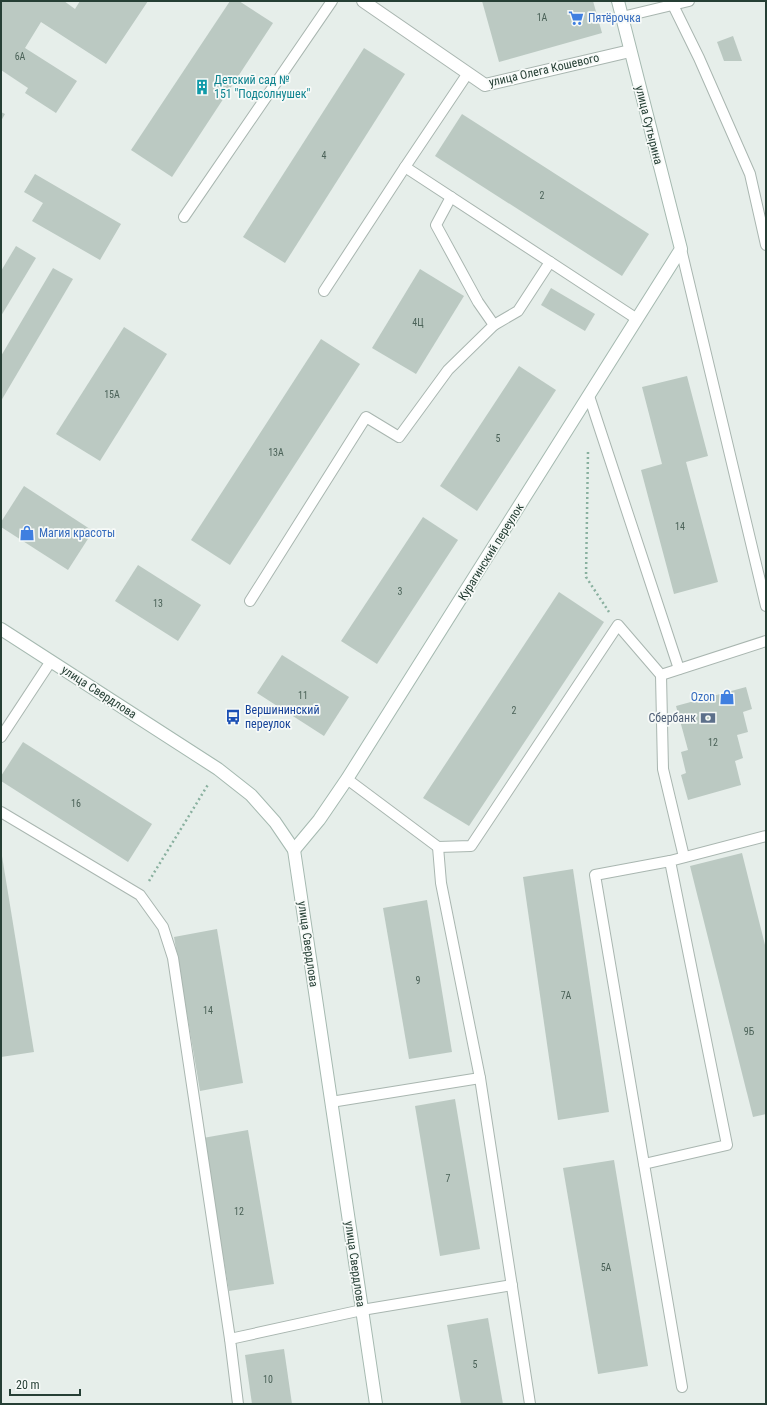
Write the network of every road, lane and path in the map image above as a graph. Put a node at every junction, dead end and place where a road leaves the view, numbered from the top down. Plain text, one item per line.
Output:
1 (332, 1) edge
2 (363, 1) edge
3 (618, 1) edge
4 (690, 1) edge
5 (672, 3) edge
6 (622, 17) junction
7 (630, 51) junction
8 (468, 73) junction
9 (405, 167) junction
10 (451, 197) junction
11 (184, 217) dead end
12 (766, 245) edge
13 (681, 249) junction
14 (550, 262) junction
15 (324, 291) dead end
16 (637, 318) junction
17 (494, 325) junction
18 (590, 396) junction
19 (588, 451) dead end
20 (250, 601) dead end
21 (766, 606) edge
22 (618, 625) junction
23 (1, 629) edge
24 (766, 641) edge
25 (51, 661) junction
26 (679, 669) junction
27 (661, 675) junction
28 (1, 737) edge
29 (218, 769) junction
30 (347, 779) junction
31 (1, 812) edge
32 (766, 836) edge
33 (438, 847) junction
34 (294, 850) junction
35 (684, 857) junction
36 (670, 861) junction
37 (140, 895) junction
38 (480, 1078) junction
39 (331, 1102) junction
40 (644, 1164) junction
41 (512, 1285) junction
42 (362, 1310) junction
43 (230, 1339) junction
44 (682, 1387) dead end
45 (238, 1404) edge
46 (376, 1404) edge
47 (530, 1404) edge

1 - 11 lane
2 - 8 street, улица Олега Кошевого
3 - 6 street, улица Сутырина
4 - 5 lane
5 - 6 lane
5 - 12 lane
6 - 7 street, улица Сутырина
7 - 8 street, улица Олега Кошевого
7 - 13 street, улица Сутырина
8 - 9 lane
9 - 10 lane
9 - 15 lane
10 - 14 lane
10 - 17 lane
13 - 16 street, Курагинский переулок
13 - 21 lane
14 - 16 lane
14 - 17 lane
16 - 18 street, Курагинский переулок
17 - 20 lane
18 - 26 lane
18 - 30 street, Курагинский переулок
19 - 22 path
22 - 27 lane
22 - 33 lane
23 - 25 street, улица Свердлова
24 - 26 lane
25 - 28 lane
25 - 29 street, улица Свердлова
26 - 27 lane
27 - 35 lane
29 - 34 street, улица Свердлова
29 - 37 path
30 - 33 lane
30 - 34 street, Курагинский переулок
31 - 37 lane
32 - 35 lane
33 - 38 lane
34 - 39 street, улица Свердлова
35 - 36 lane
36 - 40 lane
36 - 40 lane
37 - 43 lane
38 - 39 lane
38 - 41 lane
39 - 42 street, улица Свердлова
40 - 44 lane
41 - 42 lane
41 - 47 lane
42 - 43 lane
42 - 46 street, улица Свердлова
43 - 45 lane

